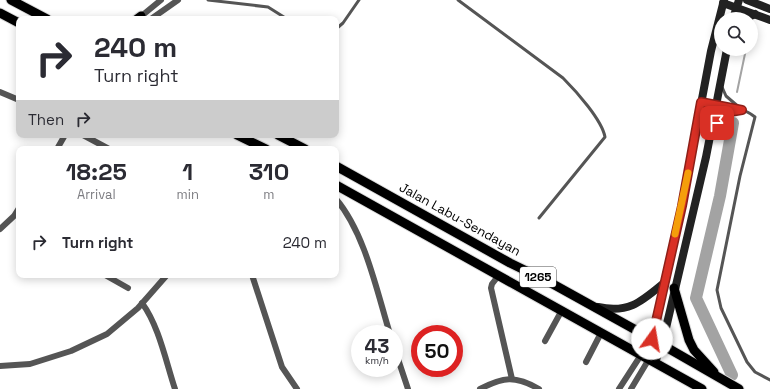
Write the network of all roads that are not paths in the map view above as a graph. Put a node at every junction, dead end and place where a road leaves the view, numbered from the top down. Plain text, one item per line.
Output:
1 (11, 0) edge
2 (162, 0) edge
3 (178, 0) edge
4 (208, 0) edge
5 (359, 0) edge
6 (458, 0) edge
7 (747, 0) edge
8 (724, 2) edge
9 (738, 4) edge
10 (763, 5) edge
11 (752, 12) edge
12 (0, 13) edge
13 (758, 15) edge
14 (41, 16) edge
15 (141, 16) edge
16 (155, 16) edge
17 (282, 16) edge
18 (770, 20) edge
19 (16, 21) edge
20 (339, 26) edge
21 (726, 56) edge
22 (720, 84) junction
23 (0, 92) edge
24 (16, 99) edge
25 (701, 102) junction
26 (716, 105) junction
27 (742, 110) junction
28 (711, 129) junction
29 (89, 138) edge
30 (243, 138) edge
31 (284, 138) edge
32 (103, 146) edge
33 (260, 146) edge
34 (299, 146) edge
35 (339, 168) edge
36 (339, 187) edge
37 (339, 203) edge
38 (16, 218) edge
39 (539, 218) dead end
40 (3, 223) edge
41 (0, 229) edge
42 (499, 275) junction
43 (110, 278) edge
44 (164, 278) edge
45 (253, 278) edge
46 (665, 282) junction
47 (128, 288) dead end
48 (674, 288) junction
49 (142, 303) junction
50 (591, 306) junction
51 (562, 310) junction
52 (387, 325) edge
53 (601, 333) junction
54 (652, 339) junction
55 (545, 341) dead end
56 (662, 344) junction
57 (647, 358) junction
58 (586, 362) dead end
59 (0, 366) edge
60 (403, 374) edge
61 (512, 379) junction
62 (722, 379) junction
63 (770, 380) edge
64 (174, 389) edge
65 (297, 389) edge
66 (408, 389) edge
67 (480, 389) edge
68 (538, 389) edge
69 (619, 389) edge
70 (631, 389) edge
71 (702, 389) edge
72 (739, 389) edge

1 - 14 main road
2 - 15 street
3 - 16 street
4 - 17 lane
5 - 20 lane
6 - 39 lane
7 - 10 main road
8 - 9 main road
8 - 25 main road
9 - 11 main road
12 - 19 main road
13 - 18 main road
21 - 22 main road
22 - 26 main road
22 - 27 lane
23 - 24 street
25 - 26 lane
25 - 46 main road
26 - 27 lane
26 - 28 main road
27 - 28 lane
27 - 63 lane
28 - 48 main road
29 - 32 street
30 - 33 main road
31 - 34 main road
35 - 50 main road, Jalan Labu-Sendayan / 1265
36 - 42 main road, 1265
37 - 52 street
38 - 40 street
40 - 41 street
42 - 51 main road, 1265
42 - 61 street
43 - 47 street
44 - 49 street
45 - 65 street
46 - 50 main road
46 - 54 main road
48 - 56 main road
48 - 62 main road
49 - 59 street
49 - 64 street
50 - 54 main road, Jalan Labu-Sendayan / 1265
51 - 53 main road, 1265
51 - 55 street
53 - 57 main road, 1265
53 - 58 street
54 - 56 main road, Jalan Labu-Sendayan / 1265
54 - 57 main road
56 - 57 main road
56 - 62 main road, Jalan Labu-Sendayan / 1265
57 - 69 street
57 - 70 street
57 - 71 main road, 1265
60 - 66 street
61 - 67 street
61 - 68 street
62 - 72 main road, Jalan Labu-Sendayan / 1265

